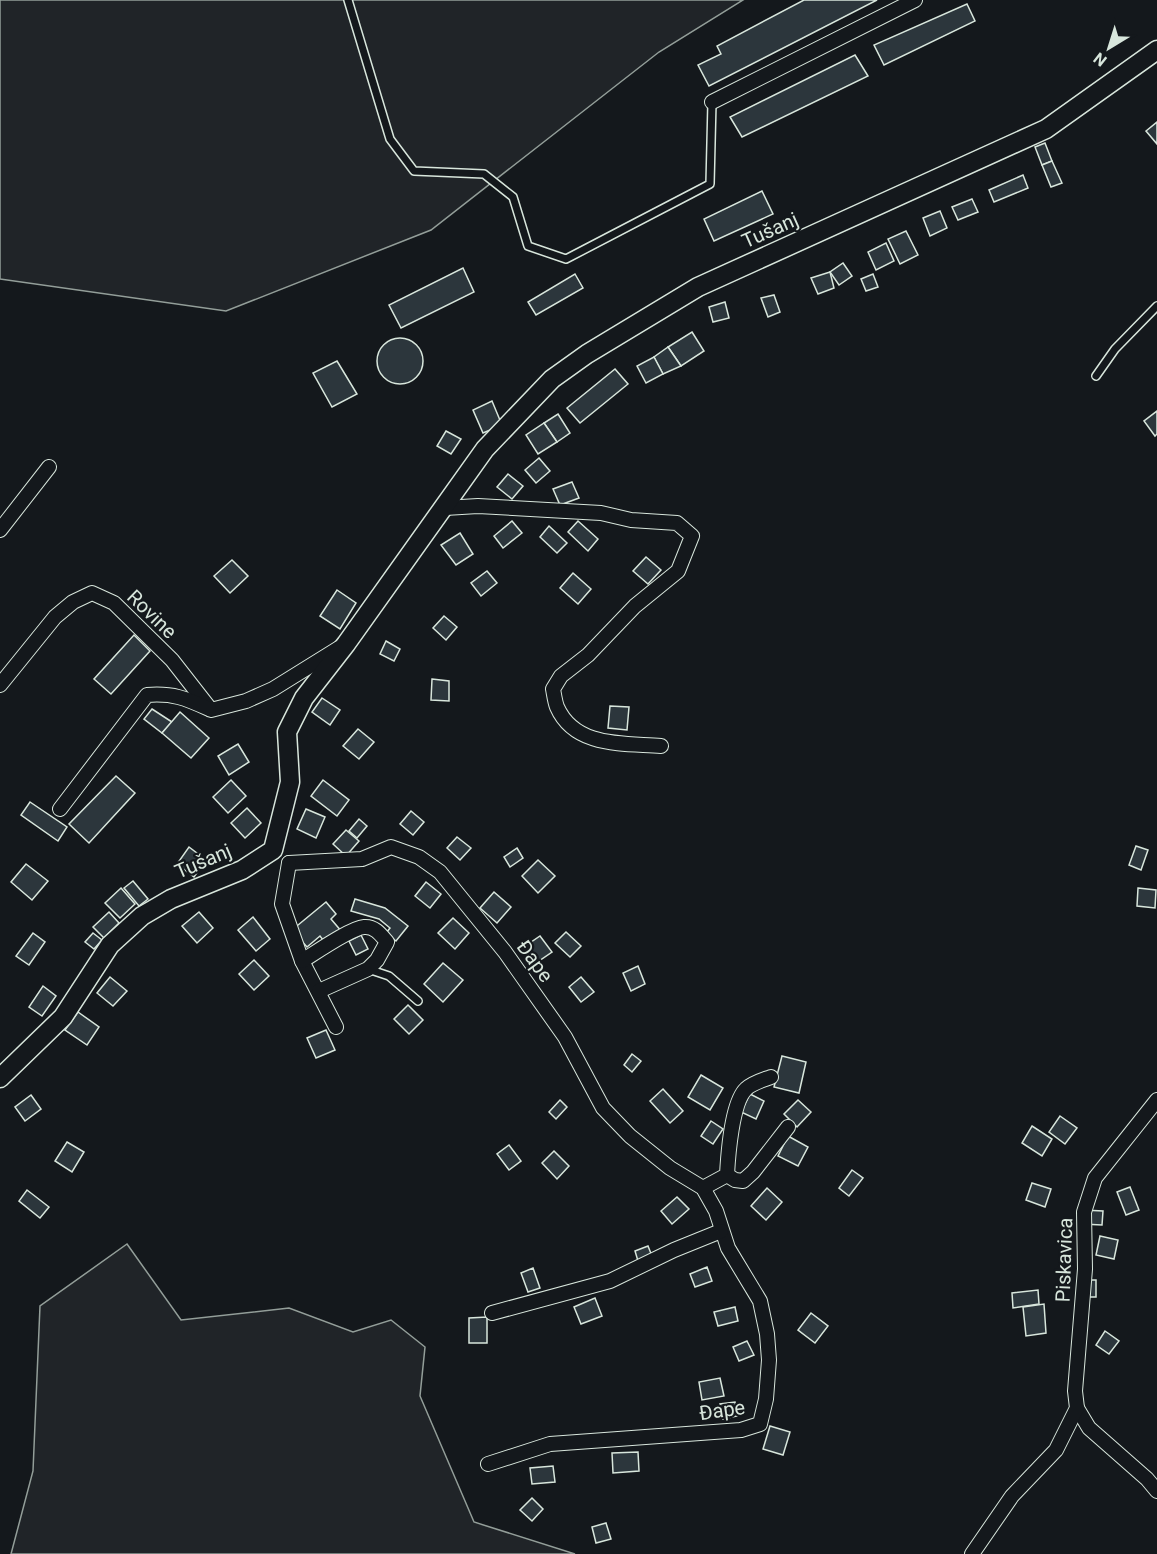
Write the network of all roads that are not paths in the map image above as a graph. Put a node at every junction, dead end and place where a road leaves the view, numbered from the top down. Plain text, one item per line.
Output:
1 (348, 0) edge
2 (915, 0) edge
3 (1157, 50) edge
4 (712, 102) joint
5 (1157, 306) edge
6 (1096, 376) dead end
7 (50, 467) dead end
8 (445, 508) junction
9 (0, 530) edge
10 (346, 644) junction
11 (0, 685) edge
12 (211, 710) junction
13 (661, 746) dead end
14 (60, 809) dead end
15 (273, 850) junction
16 (289, 863) junction
17 (302, 961) junction
18 (368, 969) junction
19 (319, 992) junction
20 (417, 1001) dead end
21 (336, 1027) dead end
22 (771, 1077) dead end
23 (0, 1078) edge
24 (1157, 1100) edge
25 (788, 1127) dead end
26 (727, 1175) junction
27 (703, 1188) junction
28 (721, 1231) junction
29 (492, 1313) dead end
30 (1077, 1408) junction
31 (488, 1464) dead end
32 (1157, 1491) edge
33 (972, 1554) edge

1 - 4 lane
2 - 4 street
3 - 8 street, Tušanj
5 - 6 lane
7 - 9 street
8 - 10 street, Tušanj
8 - 13 street
10 - 12 street, Tušanj
10 - 15 street, Tušanj
11 - 12 street, Rovine
12 - 14 street
15 - 16 street
15 - 23 street, Tušanj
16 - 17 street
16 - 27 street, Đape
17 - 18 street
17 - 19 street
18 - 19 street
18 - 20 lane
19 - 21 street
22 - 26 street
24 - 30 street, Piskavica
25 - 26 street
26 - 27 street
27 - 28 street, Đape
28 - 29 street
28 - 31 street, Đape
30 - 32 street
30 - 33 street, Piskavica

